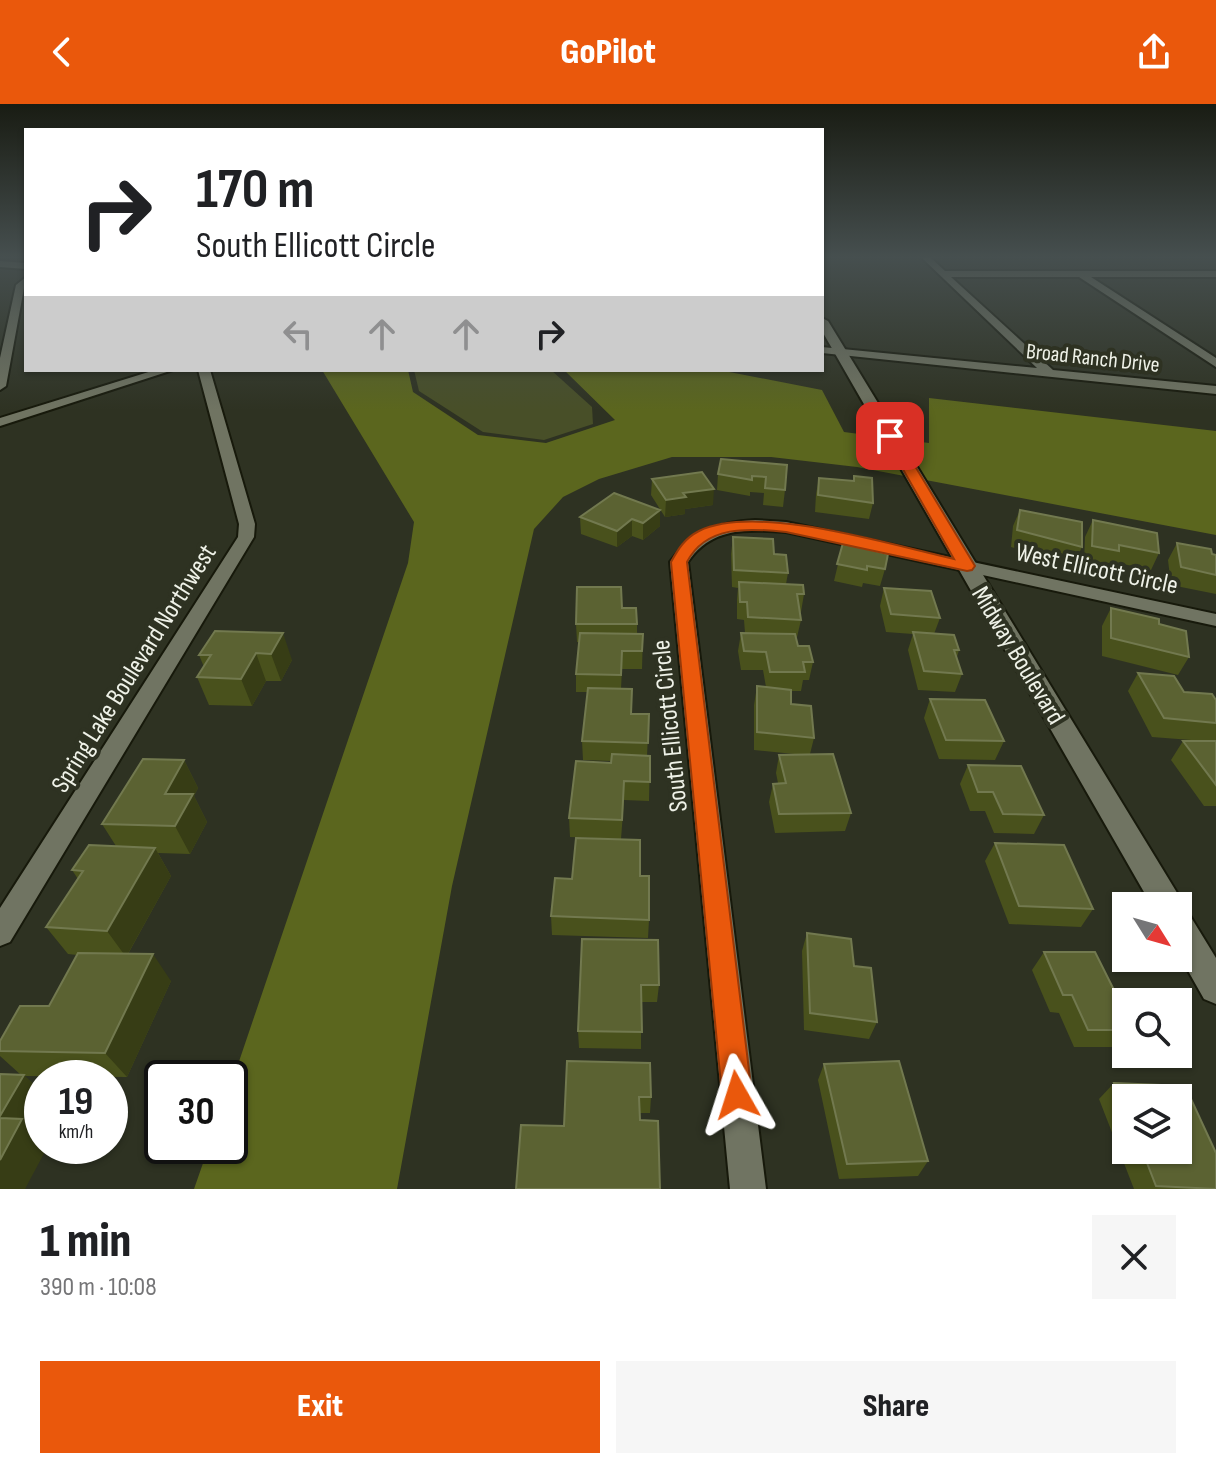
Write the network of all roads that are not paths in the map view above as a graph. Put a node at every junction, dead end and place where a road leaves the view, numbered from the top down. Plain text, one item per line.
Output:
1 (16, 309) edge
2 (980, 309) edge
3 (1134, 309) edge
4 (824, 324) edge
5 (824, 350) edge
6 (840, 352) junction
7 (1216, 363) edge
8 (161, 372) edge
9 (205, 372) edge
10 (1049, 373) junction
11 (0, 386) edge
12 (1216, 390) edge
13 (0, 422) edge
14 (967, 566) junction
15 (1216, 620) edge
16 (1160, 892) edge
17 (4, 919) edge
18 (1192, 948) edge
19 (1216, 988) edge
20 (748, 1189) edge

1 - 11 street
2 - 10 street
3 - 7 street
4 - 6 street, Midway Boulevard
5 - 6 street, Broad Ranch Drive
6 - 10 street, Broad Ranch Drive
6 - 14 street, Midway Boulevard
8 - 13 street
9 - 17 street, Spring Lake Boulevard Northwest
10 - 12 street, Broad Ranch Drive
14 - 15 street, West Ellicott Circle
14 - 16 street, Midway Boulevard
14 - 20 street, South Ellicott Circle
18 - 19 street

